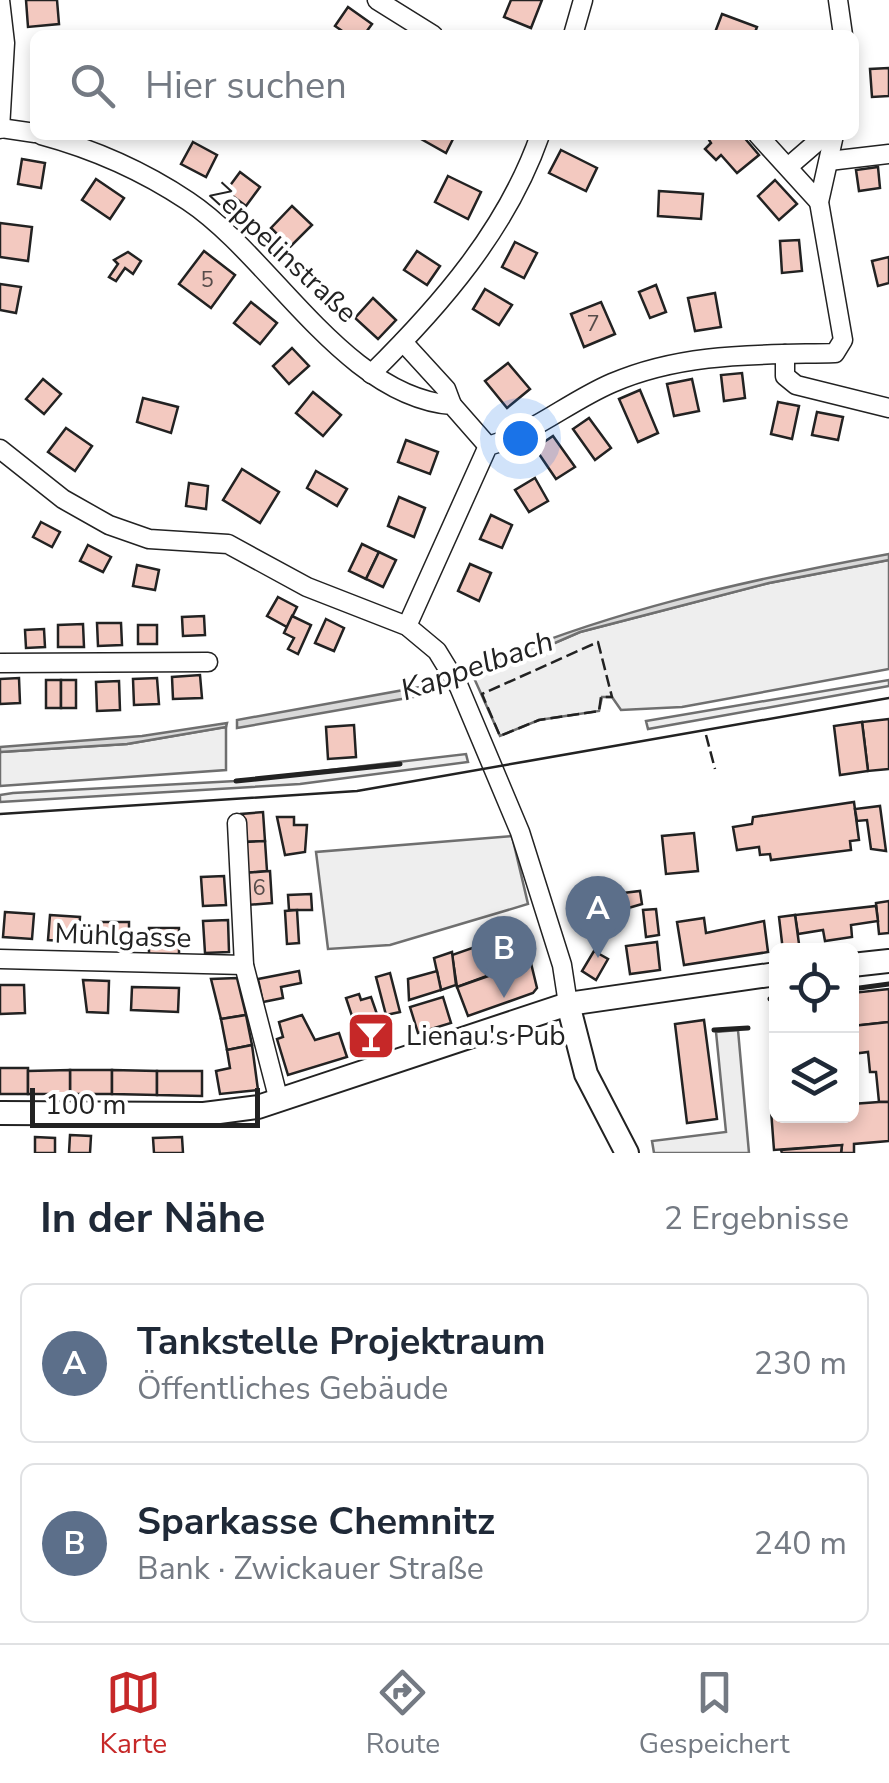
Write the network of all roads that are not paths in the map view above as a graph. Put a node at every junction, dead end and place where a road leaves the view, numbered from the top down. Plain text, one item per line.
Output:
1 (0, 0) edge
2 (378, 0) edge
3 (584, 0) edge
4 (838, 0) edge
5 (425, 30) edge
6 (575, 30) edge
7 (842, 30) edge
8 (0, 129) edge
9 (30, 133) edge
10 (58, 140) edge
11 (538, 140) edge
12 (763, 140) edge
13 (818, 140) edge
14 (833, 140) edge
15 (889, 154) edge
16 (829, 161) junction
17 (788, 167) junction
18 (819, 202) junction
19 (404, 342) junction
20 (785, 354) junction
21 (371, 374) junction
22 (452, 405) junction
23 (889, 408) edge
24 (488, 446) junction
25 (0, 449) edge
26 (407, 626) junction
27 (208, 662) dead end
28 (0, 664) edge
29 (236, 823) dead end
30 (0, 959) edge
31 (889, 961) edge
32 (244, 964) junction
33 (859, 964) edge
34 (769, 975) edge
35 (568, 1004) junction
36 (279, 1101) junction
37 (0, 1113) edge
38 (627, 1153) edge

1 - 8 street
2 - 5 street
3 - 6 street
4 - 7 street
8 - 9 street, Zeppelinstraße
10 - 21 street, Zeppelinstraße
11 - 19 street
12 - 17 street
13 - 17 street
14 - 16 street
15 - 16 street
16 - 18 street
17 - 18 street
18 - 20 street
19 - 21 street
19 - 22 street
20 - 23 street
20 - 24 street
21 - 22 street, Zeppelinstraße
22 - 24 street
24 - 26 street
25 - 26 street
26 - 35 street
27 - 28 street
29 - 32 street
30 - 32 street, Mühlgasse
31 - 33 main road
32 - 36 street
34 - 35 main road
35 - 36 main road
35 - 38 main road
36 - 37 main road

